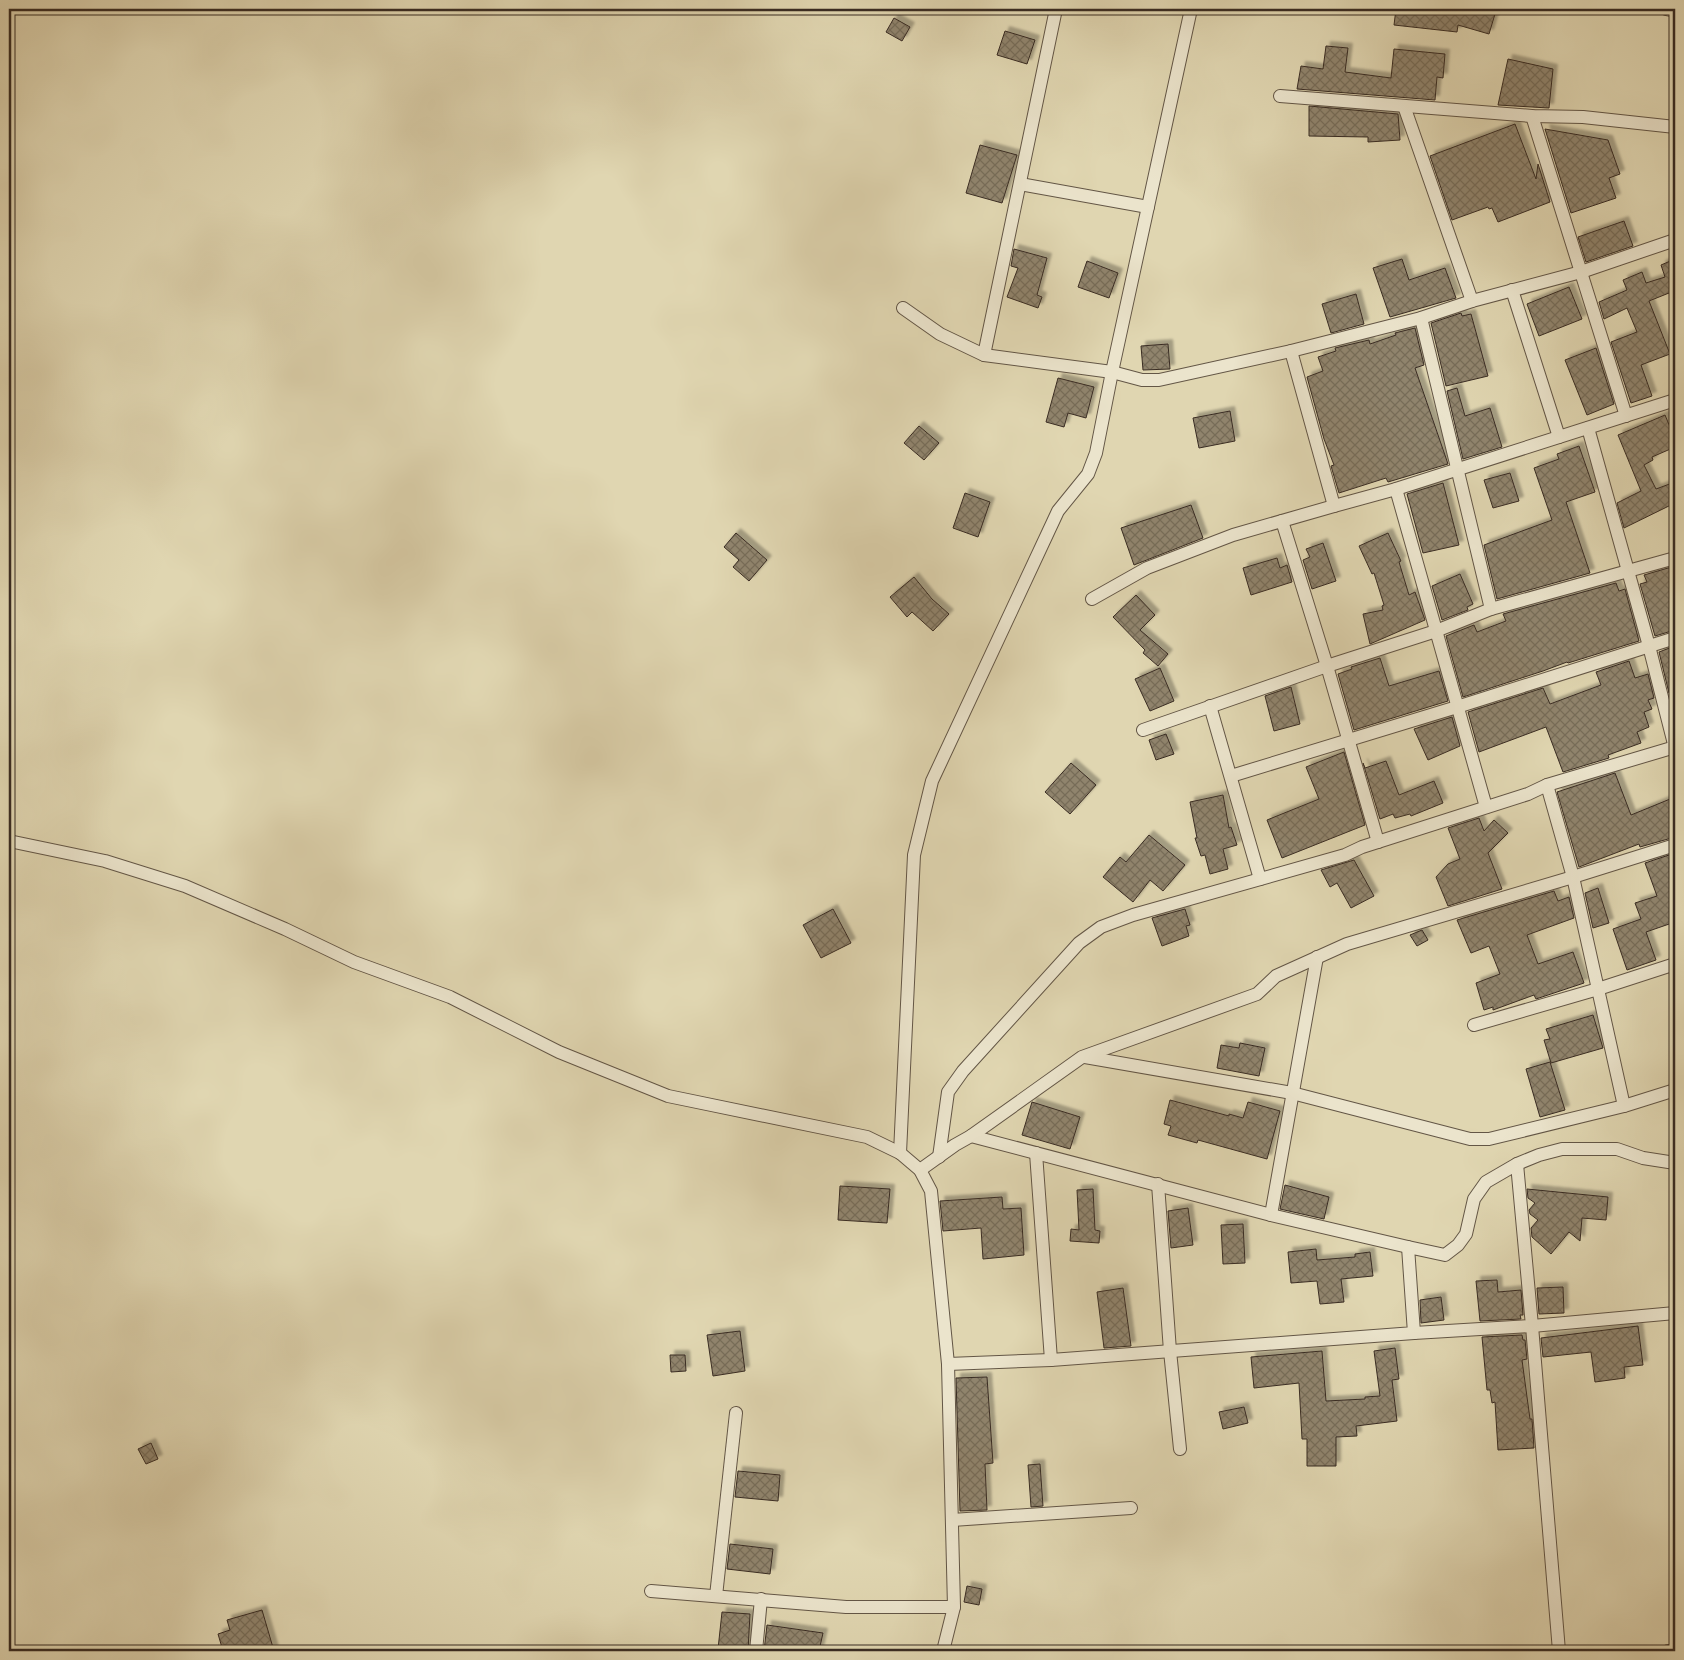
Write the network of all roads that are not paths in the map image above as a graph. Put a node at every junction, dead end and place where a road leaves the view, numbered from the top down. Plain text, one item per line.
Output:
1 (1056, 9) edge
2 (1191, 9) edge
3 (1666, 9) edge
4 (1675, 11) edge
5 (1280, 96) dead end
6 (1404, 106) junction
7 (1532, 116) junction
8 (1675, 126) edge
9 (1020, 184) junction
10 (1148, 207) junction
11 (1675, 240) edge
12 (1580, 272) junction
13 (1512, 290) junction
14 (1472, 301) junction
15 (903, 308) dead end
16 (1422, 318) junction
17 (1291, 351) junction
18 (984, 355) junction
19 (1112, 372) junction
20 (1675, 400) edge
21 (1626, 416) junction
22 (1588, 428) junction
23 (1559, 437) junction
24 (1457, 469) junction
25 (1396, 489) junction
26 (1334, 506) junction
27 (1282, 521) junction
28 (1675, 558) edge
29 (1628, 572) junction
30 (1092, 599) dead end
31 (1491, 609) junction
32 (1436, 631) junction
33 (1675, 638) edge
34 (1649, 646) junction
35 (1327, 666) junction
36 (1210, 706) junction
37 (1457, 708) junction
38 (1143, 730) dead end
39 (1349, 740) junction
40 (1675, 748) edge
41 (1231, 776) junction
42 (1547, 785) junction
43 (1486, 807) junction
44 (9, 841) edge
45 (1378, 842) junction
46 (1675, 845) edge
47 (1573, 877) junction
48 (1260, 879) junction
49 (1318, 958) junction
50 (1675, 964) edge
51 (1598, 989) junction
52 (1474, 1025) dead end
53 (1082, 1057) junction
54 (1675, 1090) edge
55 (1292, 1093) junction
56 (1624, 1106) junction
57 (971, 1136) junction
58 (1036, 1153) junction
59 (900, 1154) junction
60 (939, 1157) junction
61 (1675, 1163) edge
62 (1517, 1164) junction
63 (920, 1170) junction
64 (1158, 1184) junction
65 (1272, 1215) junction
66 (1408, 1247) junction
67 (1675, 1313) edge
68 (1532, 1326) junction
69 (1414, 1333) junction
70 (1170, 1351) junction
71 (1051, 1360) junction
72 (948, 1364) junction
73 (736, 1414) dead end
74 (1180, 1449) dead end
75 (1131, 1508) dead end
76 (952, 1520) junction
77 (651, 1591) dead end
78 (716, 1596) junction
79 (761, 1599) junction
80 (954, 1607) junction
81 (756, 1651) edge
82 (943, 1651) edge
83 (1559, 1651) edge
84 (1668, 1651) edge
85 (1675, 1651) edge

1 - 9 street
2 - 10 street
3 - 4 street
5 - 6 street
6 - 7 street
6 - 14 street
7 - 8 street
7 - 12 street
9 - 10 street
9 - 18 street
10 - 19 street
11 - 12 street
12 - 13 street
12 - 21 street
13 - 14 street
13 - 23 street
14 - 16 street
15 - 18 street
16 - 17 street
16 - 24 street
17 - 19 street
17 - 26 street
18 - 19 street
19 - 59 street
20 - 21 street
21 - 22 street
22 - 23 street
22 - 29 street
23 - 24 street
24 - 25 street
24 - 31 street
25 - 26 street
25 - 32 street
26 - 27 street
27 - 30 street
27 - 35 street
28 - 29 street
29 - 31 street
29 - 34 street
31 - 32 street
32 - 35 street
32 - 37 street
33 - 34 street
34 - 37 street
34 - 40 street
35 - 36 street
35 - 39 street
36 - 38 street
36 - 41 street
37 - 39 street
37 - 43 street
39 - 41 street
39 - 45 street
40 - 42 street
41 - 48 street
42 - 43 street
42 - 47 street
43 - 45 street
44 - 59 street
45 - 48 street
46 - 47 street
47 - 49 street
47 - 51 street
48 - 60 street
49 - 53 street
49 - 55 street
50 - 51 street
51 - 52 street
51 - 56 street
53 - 55 street
53 - 57 street
54 - 56 street
55 - 56 street
55 - 65 street
57 - 58 street
57 - 60 street
58 - 64 street
58 - 71 street
59 - 63 street
60 - 63 street
61 - 62 street
62 - 66 street
62 - 68 street
63 - 72 street
64 - 65 street
64 - 70 street
65 - 66 street
66 - 69 street
67 - 68 street
68 - 69 street
68 - 83 street
69 - 70 street
70 - 71 street
70 - 74 street
71 - 72 street
72 - 76 street
73 - 78 street
75 - 76 street
76 - 80 street
77 - 78 street
78 - 79 street
79 - 80 street
79 - 81 street
80 - 82 street
84 - 85 street

